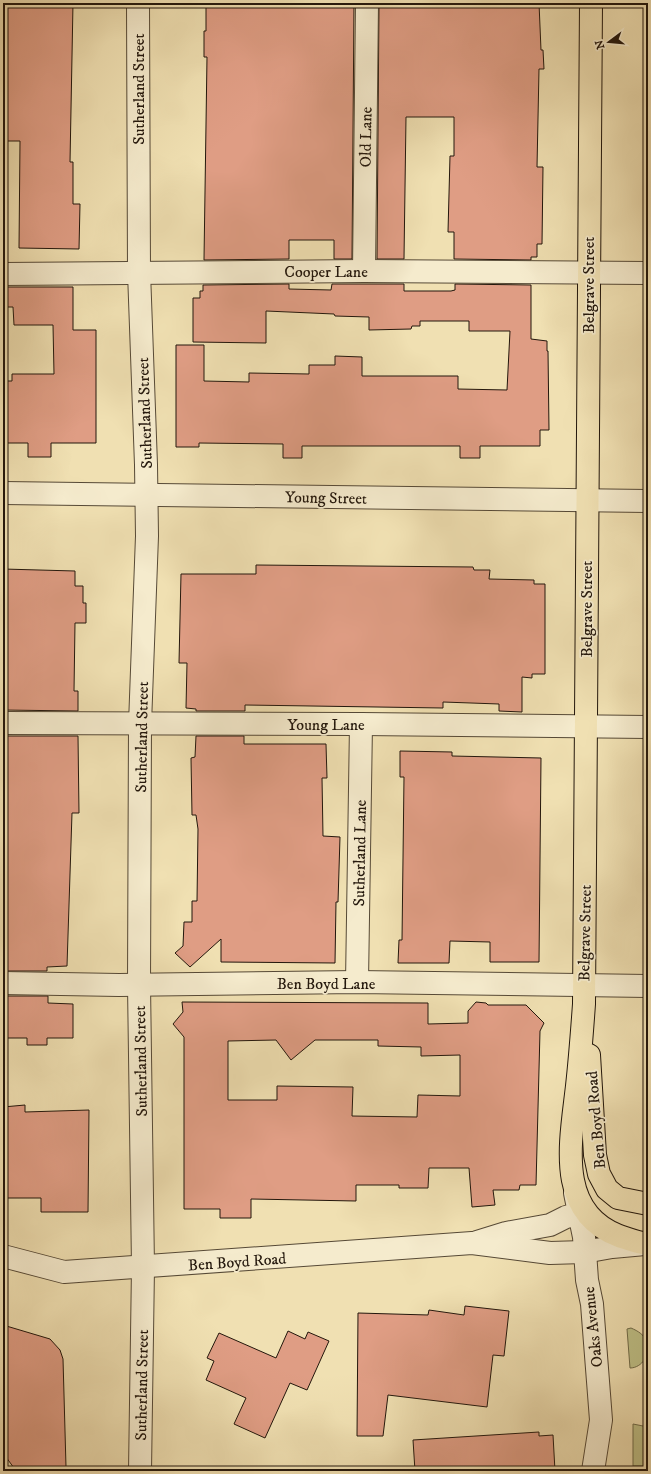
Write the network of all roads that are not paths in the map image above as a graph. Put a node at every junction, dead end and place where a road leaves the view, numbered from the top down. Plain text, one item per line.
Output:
1 (138, 3) edge
2 (366, 3) edge
3 (591, 3) edge
4 (364, 271) junction
5 (138, 272) junction
6 (588, 273) junction
7 (3, 274) edge
8 (648, 274) edge
9 (3, 493) edge
10 (146, 494) junction
11 (587, 500) junction
12 (648, 501) edge
13 (3, 723) edge
14 (140, 724) junction
15 (362, 724) junction
16 (586, 726) junction
17 (648, 727) edge
18 (357, 982) junction
19 (3, 983) edge
20 (139, 985) junction
21 (648, 986) edge
22 (584, 995) junction
23 (647, 1204) edge
24 (582, 1212) junction
25 (472, 1243) junction
26 (648, 1244) edge
27 (584, 1252) junction
28 (3, 1256) edge
29 (143, 1268) junction
30 (140, 1471) edge
31 (593, 1471) edge

1 - 5 street, Sutherland Street
2 - 4 street, Old Lane
3 - 6 main road, Belgrave Street
4 - 5 street, Cooper Lane
4 - 6 street, Cooper Lane
5 - 7 street, Cooper Lane
5 - 10 street, Sutherland Street
6 - 8 street, Cooper Lane
6 - 11 main road, Belgrave Street
9 - 10 street, Young Street
10 - 11 street, Young Street
10 - 14 street, Sutherland Street
11 - 12 street, Young Street
11 - 16 main road, Belgrave Street
13 - 14 street, Young Lane
14 - 15 street, Young Lane
14 - 20 street, Sutherland Street
15 - 16 street, Young Lane
15 - 18 street, Sutherland Lane
16 - 17 street, Young Lane
16 - 22 main road, Belgrave Street
18 - 20 street, Ben Boyd Lane
18 - 22 street, Ben Boyd Lane
19 - 20 street, Ben Boyd Lane
20 - 29 street, Sutherland Street
21 - 22 street, Ben Boyd Lane
22 - 23 main road, Ben Boyd Road
22 - 24 main road, Belgrave Street
23 - 24 main road
24 - 25 street, Ben Boyd Road
24 - 26 main road, Ben Boyd Road
24 - 27 street, Oaks Avenue
25 - 27 street, Ben Boyd Road
25 - 29 street, Ben Boyd Road
26 - 27 street, Ben Boyd Road
27 - 31 street, Oaks Avenue
28 - 29 street, Ben Boyd Road
29 - 30 street, Sutherland Street

